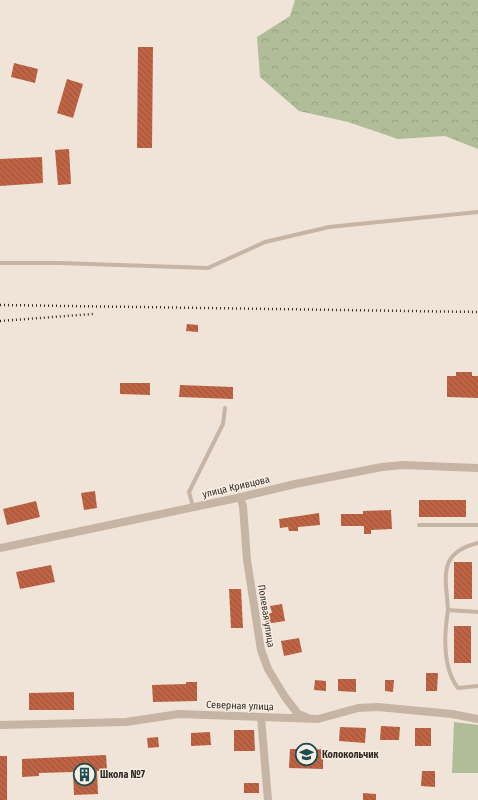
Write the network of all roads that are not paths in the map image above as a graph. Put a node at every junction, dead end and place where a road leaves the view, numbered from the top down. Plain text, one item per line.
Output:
1 (478, 212) edge
2 (0, 263) edge
3 (225, 408) dead end
4 (478, 468) edge
5 (240, 497) junction
6 (193, 508) junction
7 (419, 525) dead end
8 (478, 525) edge
9 (478, 543) edge
10 (0, 548) edge
11 (448, 610) junction
12 (478, 612) edge
13 (478, 686) edge
14 (261, 717) junction
15 (311, 718) junction
16 (478, 719) edge
17 (0, 725) edge
18 (268, 800) edge

1 - 2 lane
3 - 6 lane
4 - 5 street, улица Кривцова
5 - 6 street, улица Кривцова
5 - 15 street, Полевая улица
6 - 10 street, улица Кривцова
7 - 8 lane
9 - 11 lane
11 - 12 lane
11 - 13 lane
14 - 15 street, Северная улица
14 - 17 street, Северная улица
14 - 18 street
15 - 16 street, Северная улица

